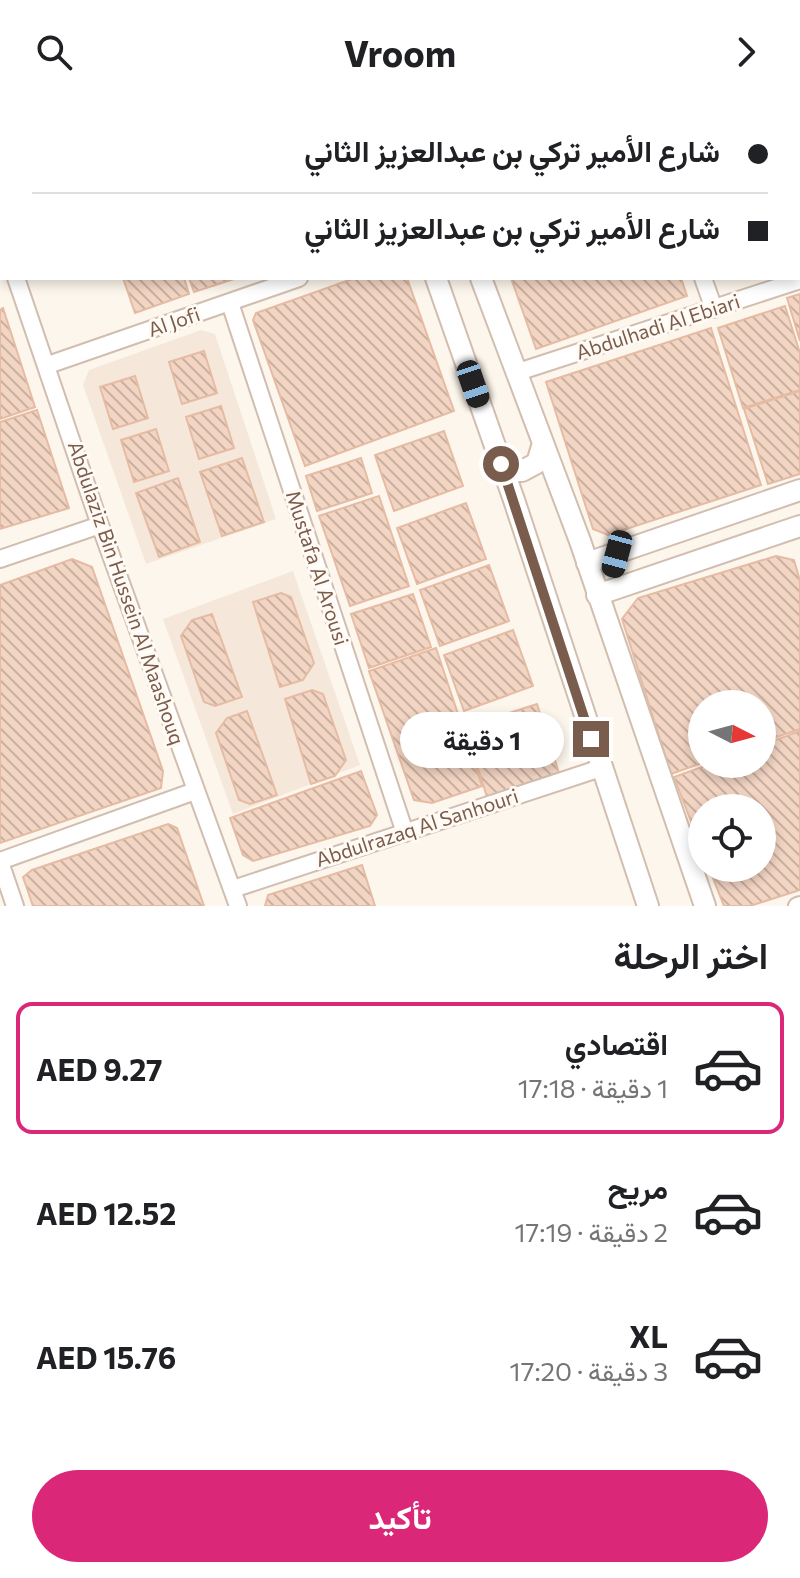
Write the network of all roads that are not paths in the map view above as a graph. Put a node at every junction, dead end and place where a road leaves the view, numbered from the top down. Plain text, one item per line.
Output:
1 (17, 280) edge
2 (293, 280) edge
3 (437, 280) edge
4 (482, 280) edge
5 (704, 280) edge
6 (800, 280) edge
7 (230, 303) junction
8 (714, 309) junction
9 (48, 365) junction
10 (515, 373) junction
11 (543, 443) junction
12 (501, 464) junction
13 (793, 492) edge
14 (100, 525) junction
15 (799, 530) edge
16 (617, 554) junction
17 (0, 559) edge
18 (587, 563) junction
19 (633, 583) junction
20 (597, 595) junction
21 (601, 768) junction
22 (195, 791) junction
23 (405, 833) junction
24 (0, 862) edge
25 (233, 889) junction
26 (15, 906) edge
27 (238, 906) edge
28 (648, 906) edge
29 (705, 906) edge

1 - 9 street, Abdulaziz Bin Hussein Al Maashouq
2 - 7 street, Al Jofi
3 - 12 street
4 - 10 street
5 - 8 street
6 - 8 street, Abdulhadi Al Ebiari
7 - 9 street, Al Jofi
7 - 23 street, Mustafa Al Arousi
8 - 10 street, Abdulhadi Al Ebiari
9 - 14 street, Abdulaziz Bin Hussein Al Maashouq
10 - 11 street
11 - 12 street
11 - 18 street
12 - 21 street
13 - 15 street
13 - 16 street
14 - 17 street
14 - 22 street, Abdulaziz Bin Hussein Al Maashouq
15 - 19 street
16 - 18 street
16 - 19 street
18 - 20 street
19 - 20 street
20 - 29 street
21 - 23 street, Abdulrazaq Al Sanhouri
21 - 28 street
22 - 24 street
22 - 25 street, Abdulaziz Bin Hussein Al Maashouq
23 - 25 street, Abdulrazaq Al Sanhouri
24 - 26 street
25 - 27 street, Abdulaziz Bin Hussein Al Maashouq

